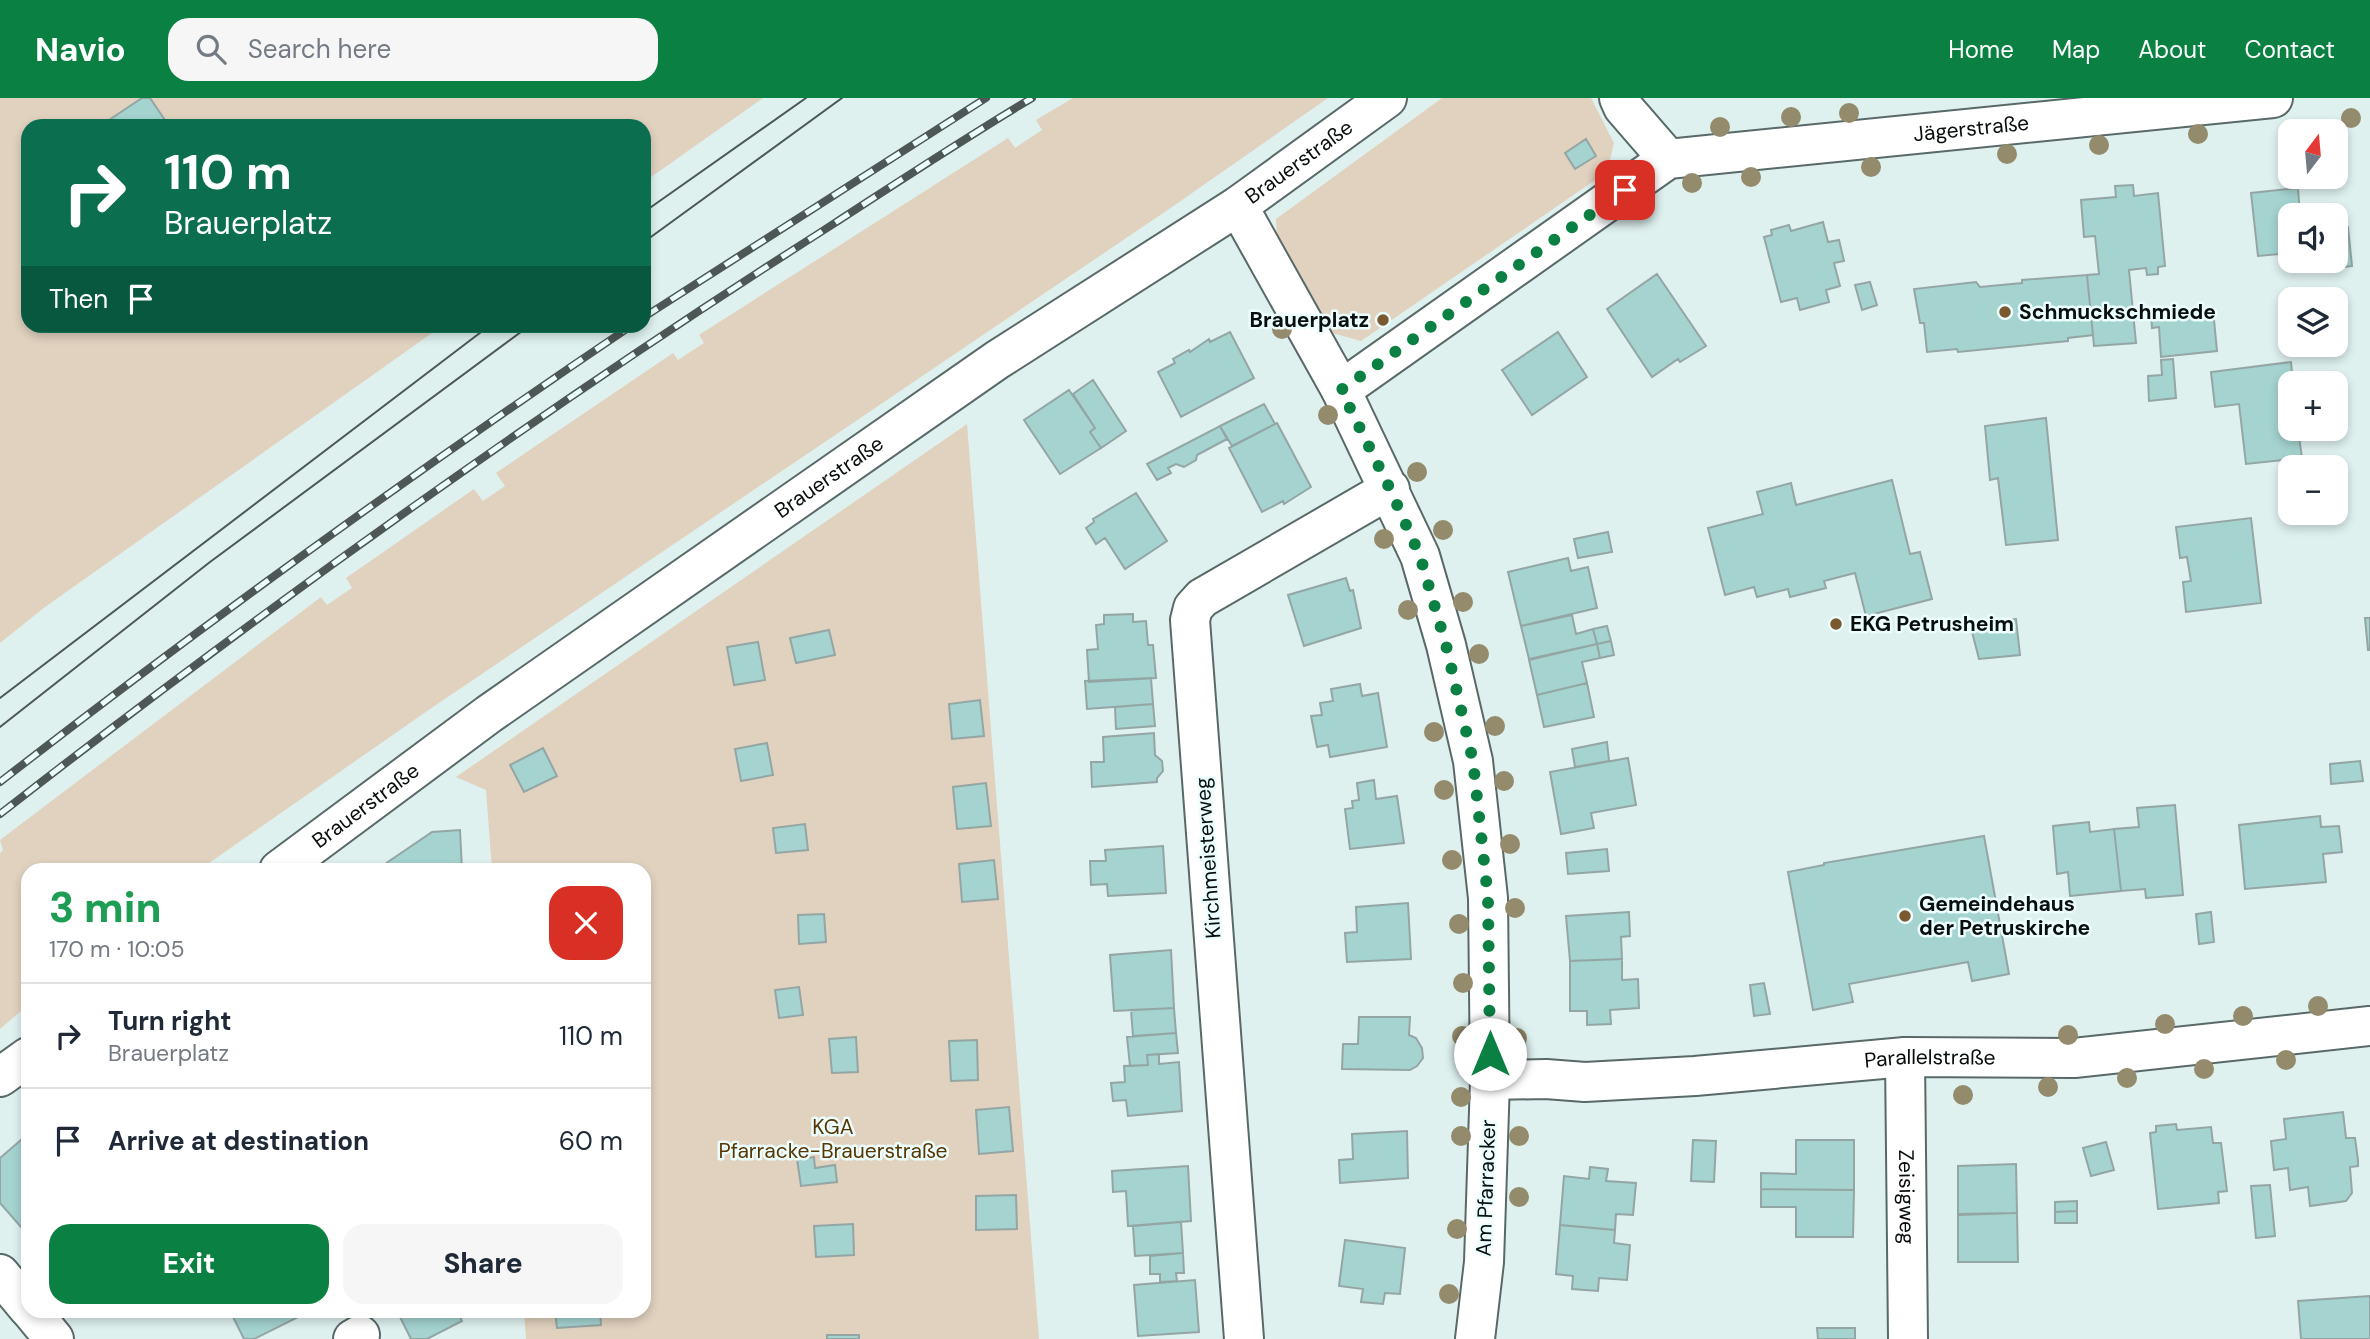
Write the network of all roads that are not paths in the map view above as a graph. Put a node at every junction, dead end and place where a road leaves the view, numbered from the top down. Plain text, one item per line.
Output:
1 (1387, 98) edge
2 (1619, 98) edge
3 (2273, 98) edge
4 (1668, 159) junction
5 (1238, 206) junction
6 (1341, 390) junction
7 (1390, 489) junction
8 (288, 863) edge
9 (2370, 1026) edge
10 (1905, 1057) junction
11 (21, 1061) edge
12 (0, 1077) edge
13 (1490, 1080) junction
14 (0, 1274) edge
15 (21, 1299) edge
16 (36, 1318) edge
17 (54, 1339) edge
18 (1244, 1339) edge
19 (1475, 1339) edge
20 (1909, 1339) edge

1 - 5 street, Brauerstraße
2 - 4 street
3 - 4 street, Jägerstraße
4 - 6 street
5 - 6 street, Am Pfarracker
5 - 8 street, Brauerstraße
6 - 7 street, Am Pfarracker
7 - 13 street, Am Pfarracker
7 - 18 street, Kirchmeisterweg
9 - 10 street, Parallelstraße
10 - 13 street, Parallelstraße
10 - 20 street, Zeisigweg
11 - 12 street
13 - 19 street, Am Pfarracker
14 - 15 street
16 - 17 street

